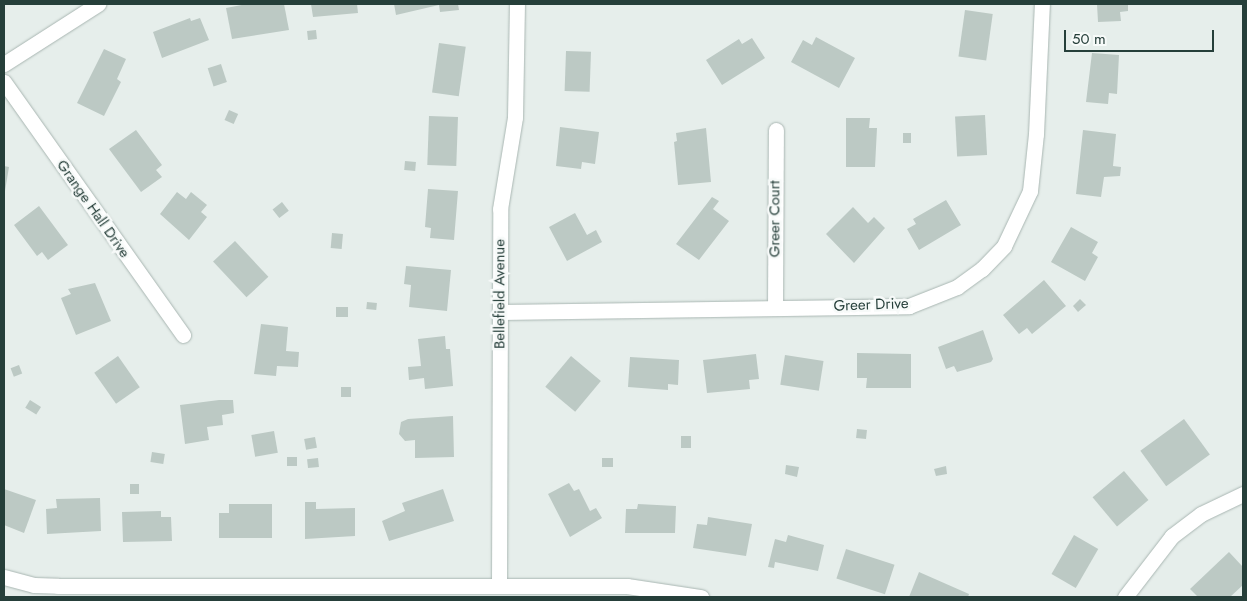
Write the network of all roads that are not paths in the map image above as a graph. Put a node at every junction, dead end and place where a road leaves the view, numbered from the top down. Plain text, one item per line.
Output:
1 (98, 4) edge
2 (518, 4) edge
3 (1042, 4) edge
4 (4, 64) edge
5 (4, 82) edge
6 (776, 130) dead end
7 (775, 308) junction
8 (500, 312) junction
9 (183, 335) dead end
10 (1243, 494) edge
11 (4, 577) edge
12 (500, 584) junction
13 (701, 597) edge
14 (1125, 597) edge

1 - 4 street
2 - 8 street, Bellefield Avenue
3 - 7 street, Greer Drive
5 - 9 street, Grange Hall Drive
6 - 7 street, Greer Court
7 - 8 street, Greer Drive
8 - 12 street, Bellefield Avenue
10 - 14 street
11 - 12 street
12 - 13 street

